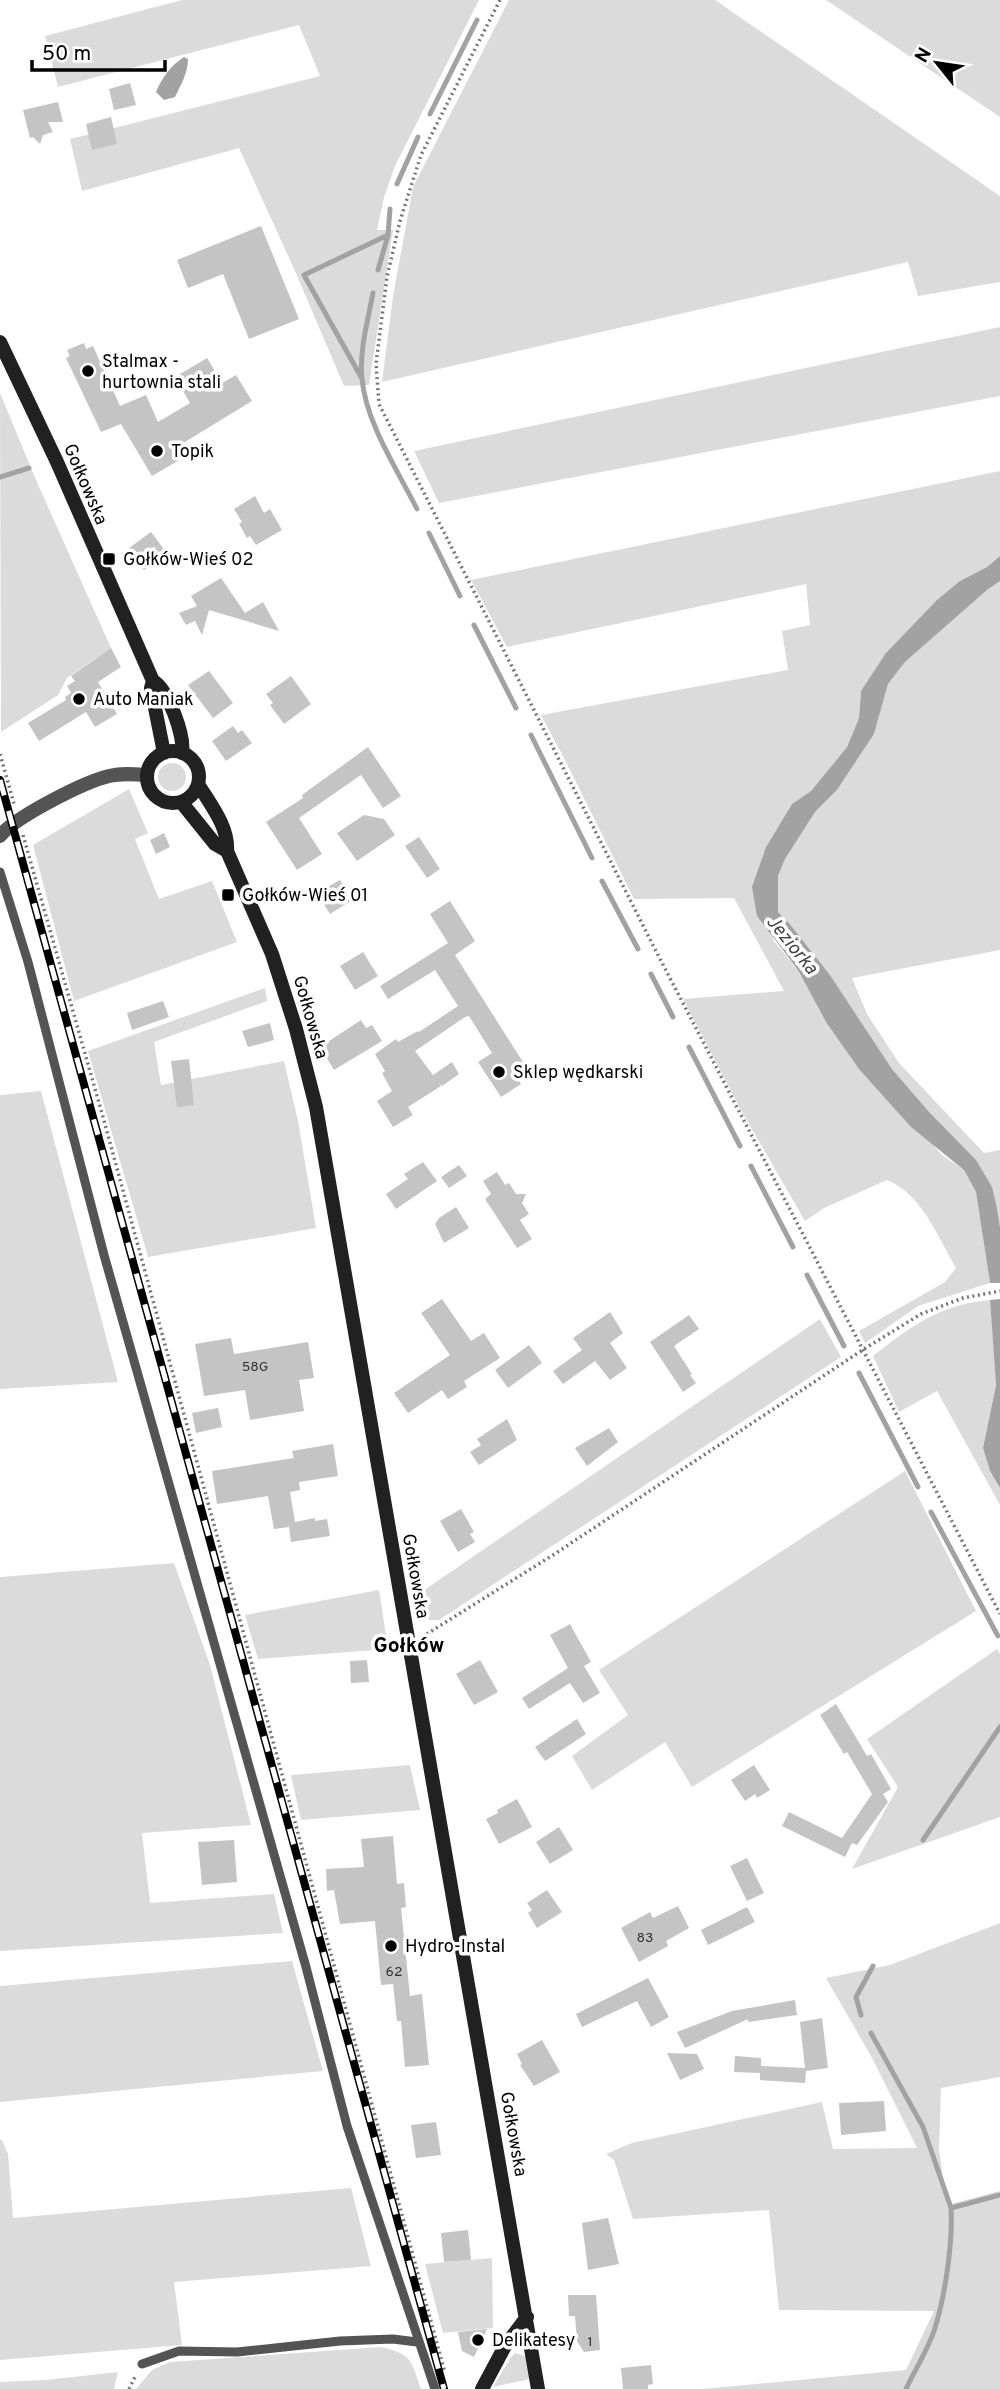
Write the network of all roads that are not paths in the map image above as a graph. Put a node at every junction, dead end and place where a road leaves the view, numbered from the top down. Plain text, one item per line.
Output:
1 (0, 342) edge
2 (153, 681) junction
3 (164, 753) junction
4 (182, 753) junction
5 (146, 775) junction
6 (198, 784) junction
7 (182, 803) junction
8 (1, 832) edge
9 (227, 851) junction
10 (0, 872) edge
11 (527, 2317) junction
12 (417, 2342) junction
13 (142, 2364) dead end
14 (435, 2389) edge
15 (482, 2389) edge
16 (538, 2389) edge

1 - 2 street, Gołkowska
2 - 3 street, Gołkowska
2 - 4 street, Gołkowska
3 - 4 street
3 - 5 street
4 - 6 street
5 - 7 street
5 - 8 street
6 - 7 street
6 - 9 street, Gołkowska
7 - 9 street, Gołkowska
9 - 11 street, Gołkowska
10 - 12 lane
11 - 15 street
11 - 16 street, Gołkowska
12 - 13 lane
12 - 14 lane

